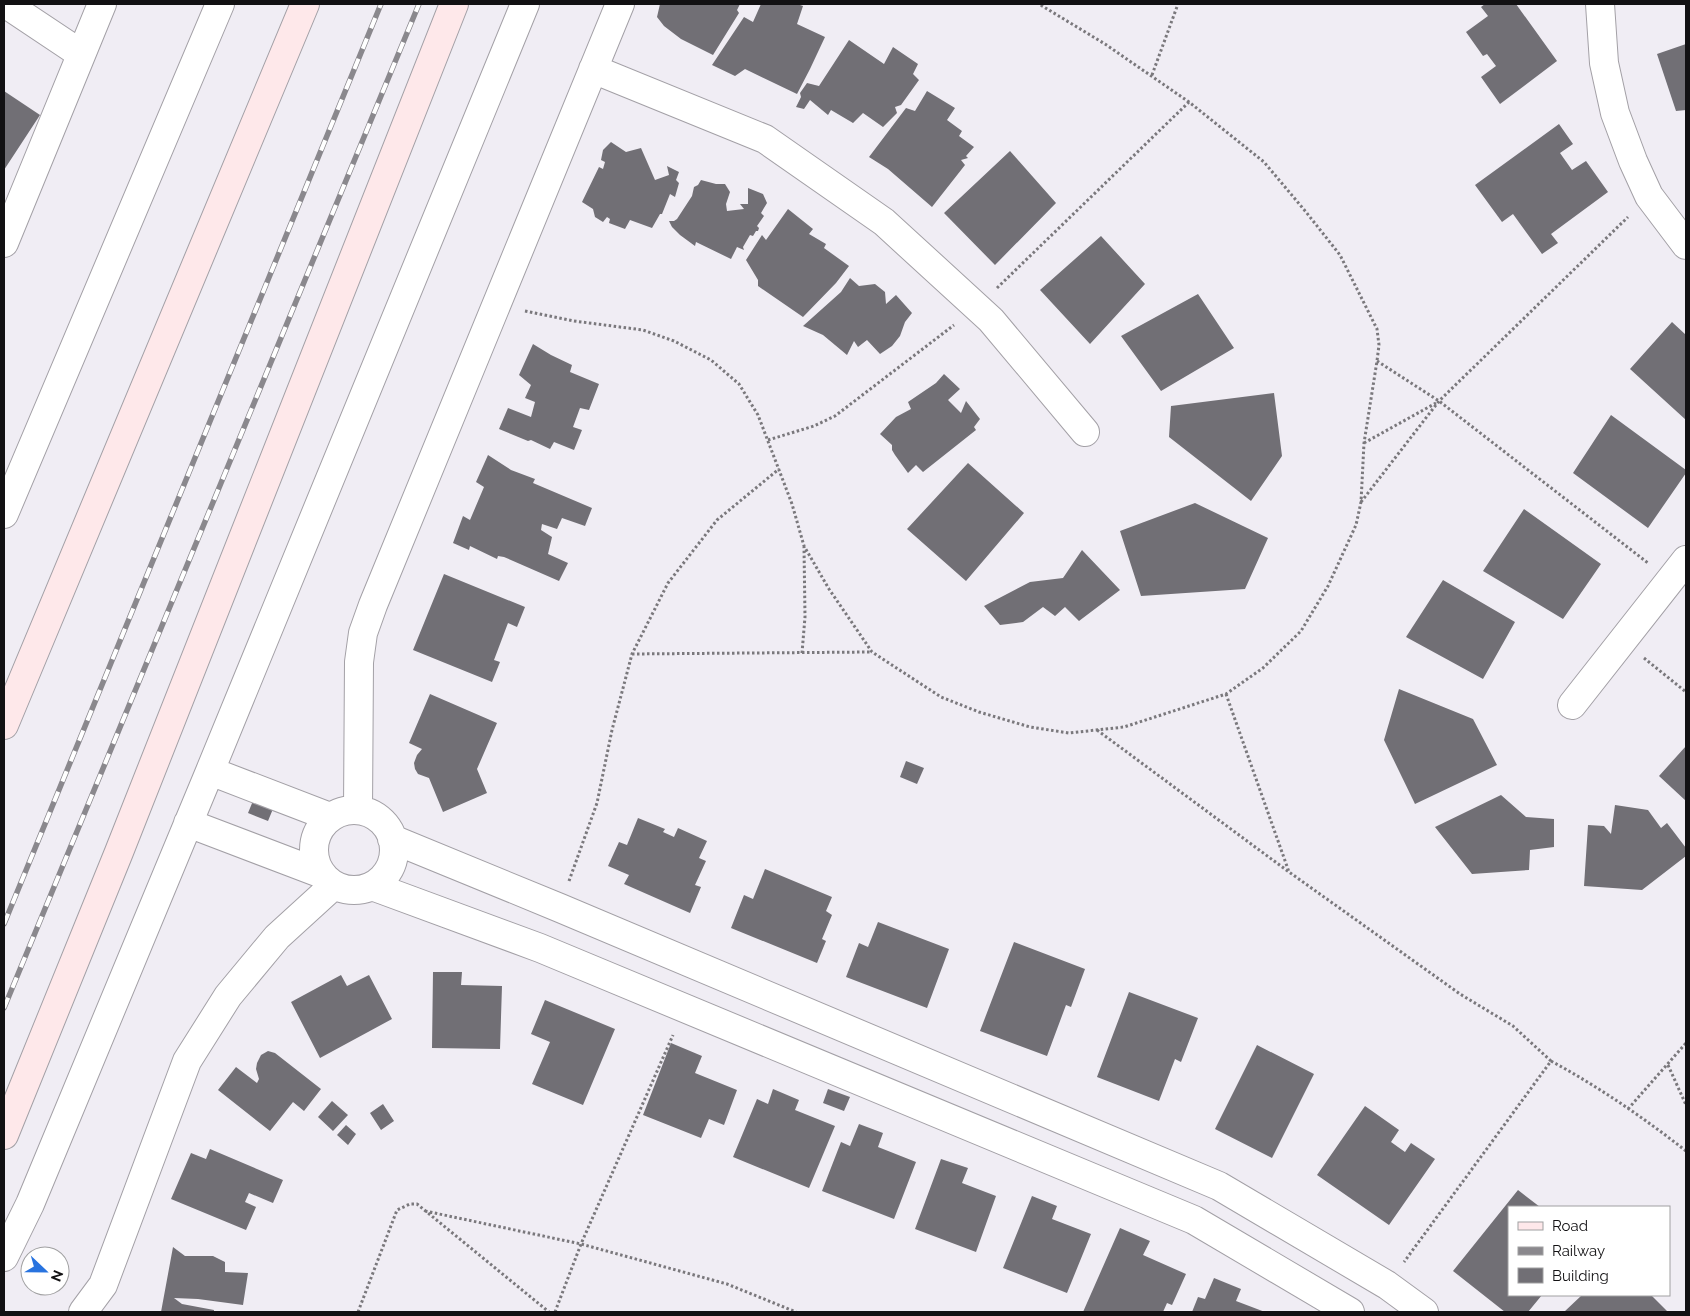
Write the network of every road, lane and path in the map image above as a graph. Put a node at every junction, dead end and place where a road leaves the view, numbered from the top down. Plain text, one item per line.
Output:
1 (6, 4) edge
2 (102, 4) edge
3 (220, 4) edge
4 (305, 4) edge
5 (454, 4) edge
6 (525, 4) edge
7 (620, 4) edge
8 (1178, 4) edge
9 (1600, 4) edge
10 (81, 54) junction
11 (593, 69) junction
12 (1152, 75) dead end
13 (1649, 196) junction
14 (4, 242) edge
15 (1686, 245) edge
16 (1377, 360) dead end
17 (1439, 401) junction
18 (1085, 432) dead end
19 (1364, 443) dead end
20 (779, 469) dead end
21 (1361, 502) dead end
22 (4, 514) edge
23 (804, 546) dead end
24 (1678, 570) edge
25 (1623, 640) junction
26 (872, 652) dead end
27 (802, 653) junction
28 (632, 654) junction
29 (1686, 692) edge
30 (1226, 694) dead end
31 (1572, 705) dead end
32 (4, 725) edge
33 (1097, 730) dead end
34 (210, 770) junction
35 (358, 810) junction
36 (330, 818) junction
37 (188, 823) junction
38 (392, 839) junction
39 (1289, 872) junction
40 (328, 880) junction
41 (372, 886) junction
42 (560, 908) junction
43 (685, 1008) junction
44 (1686, 1043) edge
45 (1551, 1062) junction
46 (1668, 1065) junction
47 (1686, 1105) edge
48 (1628, 1109) junction
49 (4, 1135) edge
50 (1686, 1151) edge
51 (425, 1211) junction
52 (582, 1244) junction
53 (4, 1257) edge
54 (103, 1285) junction
55 (1387, 1285) junction
56 (83, 1312) edge
57 (105, 1312) edge
58 (358, 1312) edge
59 (549, 1312) edge
60 (555, 1312) edge
61 (796, 1312) edge
62 (1350, 1312) edge
63 (1424, 1312) edge

1 - 10 street
2 - 10 street
3 - 22 street
4 - 32 main road
5 - 49 main road
6 - 34 street
7 - 11 street
8 - 12 path
9 - 13 street
10 - 14 street
11 - 18 street
11 - 35 street
13 - 15 street
13 - 17 path
16 - 17 path
17 - 19 path
17 - 21 path
17 - 24 path
20 - 28 path
23 - 27 path
24 - 25 street
25 - 29 path
25 - 31 street
26 - 27 path
27 - 28 path
28 - 42 path
30 - 39 path
33 - 39 path
34 - 36 street
34 - 37 street
35 - 36 street
35 - 38 street
36 - 40 street
37 - 40 street
37 - 53 street
38 - 41 street
38 - 42 street
39 - 45 path
40 - 41 street
40 - 54 street
41 - 43 street
42 - 55 street
43 - 52 path
43 - 62 street
44 - 46 path
45 - 48 path
45 - 55 path
46 - 47 path
46 - 48 path
48 - 50 path
51 - 52 path
51 - 58 path
51 - 59 path
52 - 60 path
52 - 61 path
54 - 56 street
54 - 57 street
55 - 63 street

